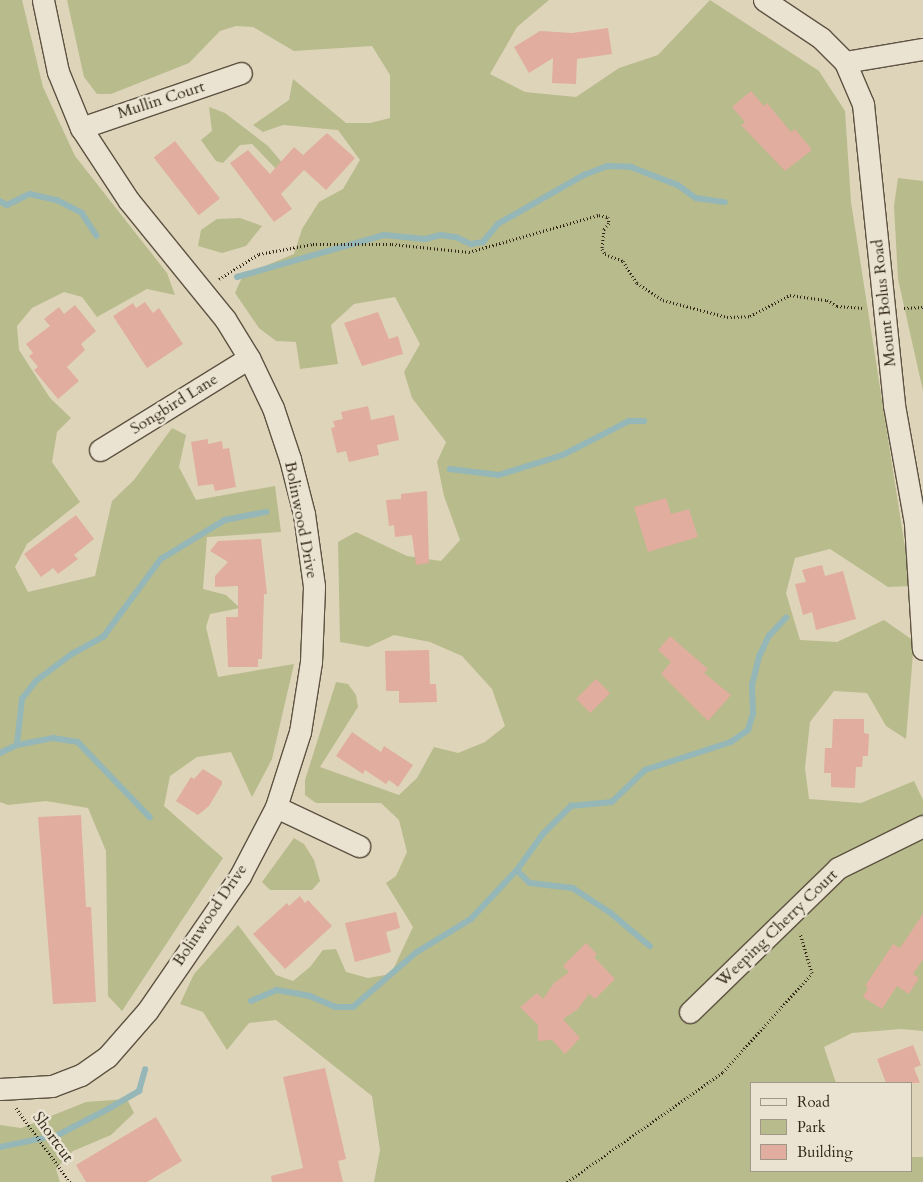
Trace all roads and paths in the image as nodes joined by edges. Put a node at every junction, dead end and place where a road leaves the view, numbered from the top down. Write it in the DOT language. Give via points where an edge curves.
graph roads {
  1 [pos="43,0"];
  2 [pos="764,0"];
  3 [pos="923,48"];
  4 [pos="845,62"];
  5 [pos="241,73"];
  6 [pos="81,128"];
  7 [pos="219,279"];
  8 [pos="923,307"];
  9 [pos="884,310"];
  10 [pos="249,358"];
  11 [pos="100,450"];
  12 [pos="922,612"];
  13 [pos="923,649"];
  14 [pos="276,807"];
  15 [pos="923,826"];
  16 [pos="359,846"];
  17 [pos="793,911"];
  18 [pos="690,1012"];
  19 [pos="0,1089"];
  20 [pos="16,1108"];
  21 [pos="70,1182"];
  22 [pos="567,1182"];
  1 -- 6 [label="street, Bolinwood Drive" via="58,72"];
  2 -- 4 [label="street, Mount Bolus Road" via="821,38"];
  3 -- 4 [label="street"];
  4 -- 9 [label="street, Mount Bolus Road" via="863,104"];
  5 -- 6 [label="street, Mullin Court"];
  6 -- 10 [label="street, Bolinwood Drive" via="124,194 201,288"];
  7 -- 9 [label="path" via="259,254 313,244 392,244 469,252 599,215 608,217 609,223 604,229 602,249 605,254 623,261 637,283 652,295 695,311 726,317 750,316 790,295 827,300 836,306"];
  8 -- 9 [label="path"];
  9 -- 12 [label="street, Mount Bolus Road" via="894,405 915,523"];
  10 -- 11 [label="street, Songbird Lane"];
  10 -- 14 [label="street, Bolinwood Drive" via="273,408 290,459 304,514 314,586 311,662 300,732"];
  12 -- 13 [label="street, Mount Bolus Road"];
  14 -- 16 [label="street"];
  14 -- 19 [label="street, Bolinwood Drive" via="240,876 128,1035 81,1075 52,1086"];
  15 -- 17 [label="street, Weeping Cherry Court" via="838,868"];
  17 -- 18 [label="street, Weeping Cherry Court"];
  17 -- 22 [label="path" via="812,973 723,1072"];
  20 -- 21 [label="path, Shortcut"];
}
